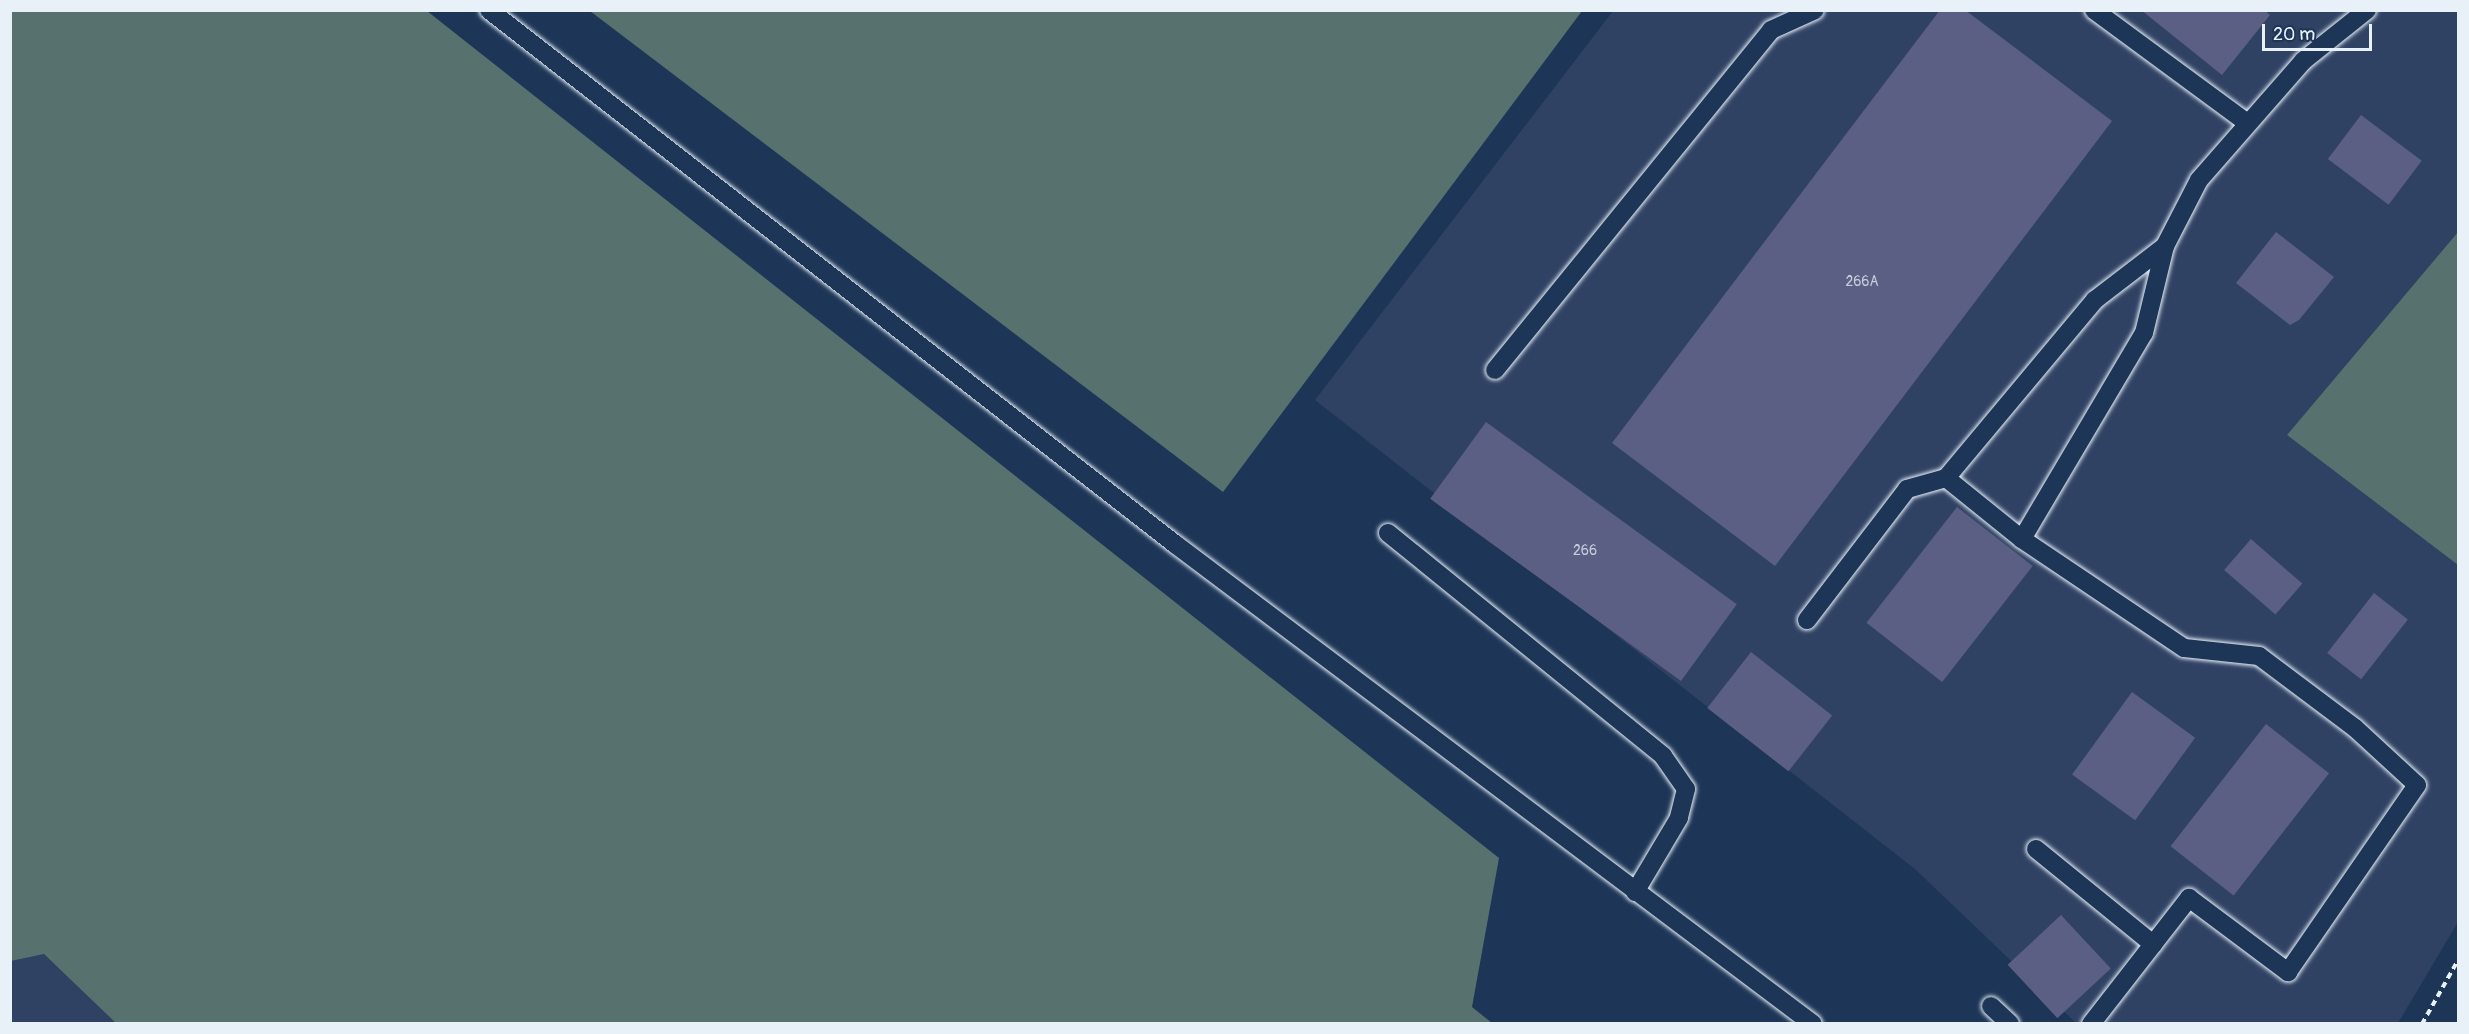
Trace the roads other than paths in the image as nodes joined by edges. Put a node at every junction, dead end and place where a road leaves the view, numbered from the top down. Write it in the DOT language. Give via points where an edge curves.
graph roads {
  1 [pos="489,10"];
  2 [pos="1815,10"];
  3 [pos="2094,10"];
  4 [pos="2367,10"];
  5 [pos="2247,123"];
  6 [pos="2165,246"];
  7 [pos="1495,370"];
  8 [pos="1947,478"];
  9 [pos="1388,533"];
  10 [pos="2022,539"];
  11 [pos="1807,620"];
  12 [pos="2036,849"];
  13 [pos="1635,892"];
  14 [pos="2153,944"];
  15 [pos="1991,1006"];
  16 [pos="1813,1023"];
  17 [pos="2010,1023"];
  18 [pos="2091,1023"];
  1 -- 13 [label="lane" via="1175,544"];
  2 -- 7 [label="lane" via="1771,30"];
  3 -- 5 [label="lane"];
  4 -- 5 [label="lane" via="2303,61"];
  5 -- 6 [label="lane" via="2199,180"];
  6 -- 8 [label="lane" via="2095,300"];
  6 -- 10 [label="lane" via="2144,333"];
  8 -- 10 [label="lane"];
  8 -- 11 [label="lane" via="1906,489"];
  9 -- 13 [label="lane" via="1663,756 1686,789 1679,818"];
  10 -- 14 [label="lane" via="2184,648 2259,656 2355,728 2417,785 2288,972 2189,898"];
  12 -- 14 [label="lane"];
  13 -- 16 [label="lane"];
  14 -- 18 [label="lane"];
  15 -- 17 [label="lane"];
}
